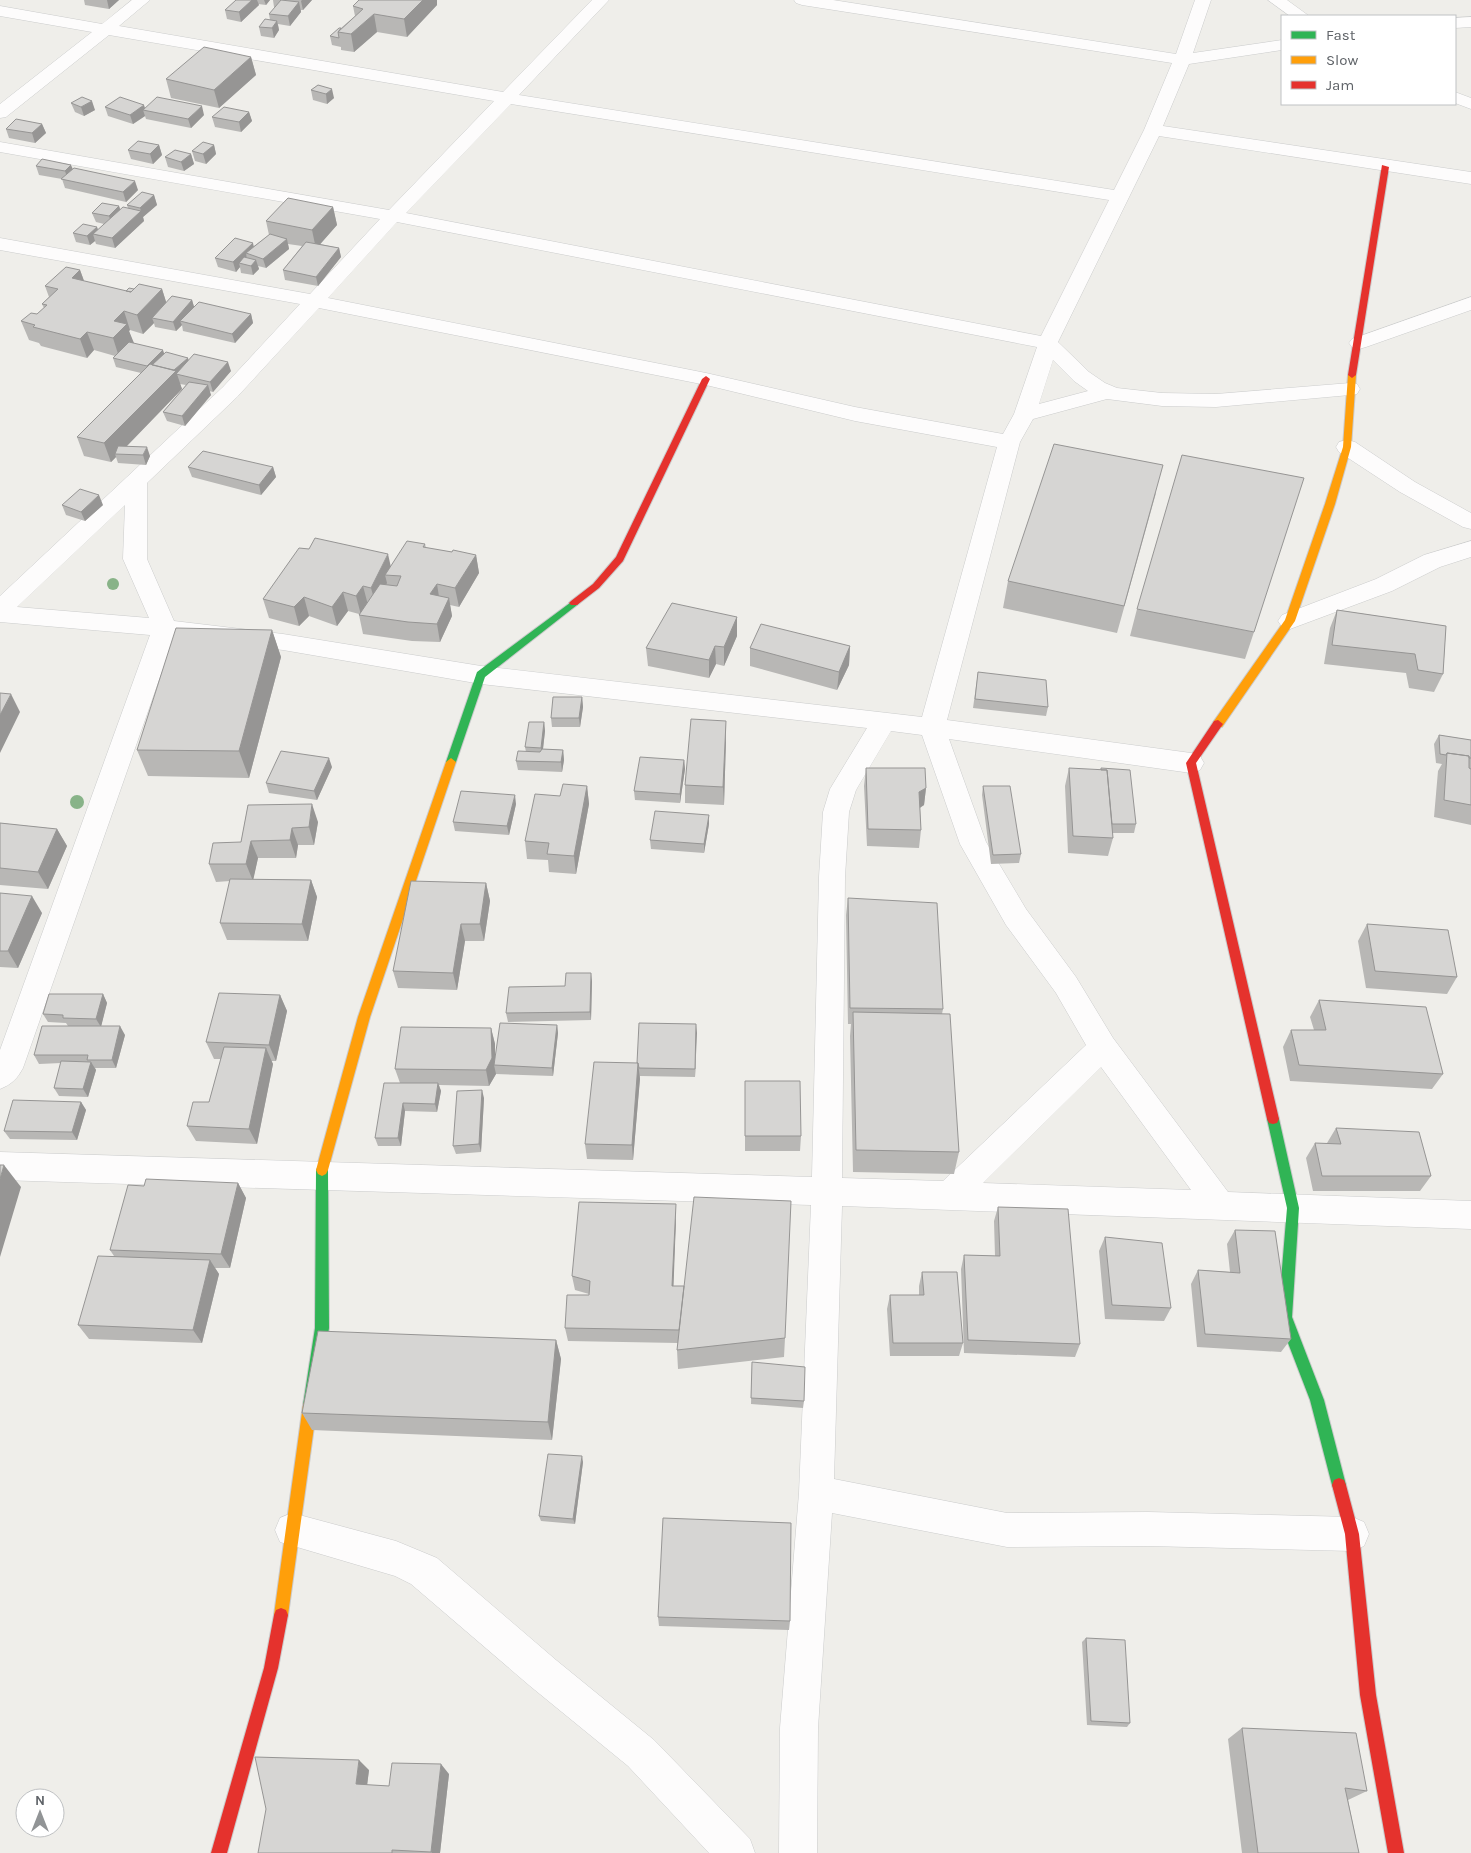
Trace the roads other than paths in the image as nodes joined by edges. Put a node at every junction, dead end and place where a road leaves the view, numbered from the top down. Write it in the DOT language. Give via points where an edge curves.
graph roads {
  1 [pos="142,0"];
  2 [pos="601,0"];
  3 [pos="802,0"];
  4 [pos="1276,0"];
  5 [pos="1199,2"];
  6 [pos="843,3"];
  7 [pos="0,11"];
  8 [pos="1299,15"];
  9 [pos="1471,22"];
  10 [pos="1456,23"];
  11 [pos="107,28"];
  12 [pos="1281,45"];
  13 [pos="1182,60"];
  14 [pos="1456,97"];
  15 [pos="507,98"];
  16 [pos="1471,104"];
  17 [pos="0,113"];
  18 [pos="1153,130"];
  19 [pos="0,146"];
  20 [pos="1386,167"];
  21 [pos="1471,178"];
  22 [pos="1119,196"];
  23 [pos="392,216"];
  24 [pos="0,244"];
  25 [pos="314,301"];
  26 [pos="1471,303"];
  27 [pos="1048,343"];
  28 [pos="1359,343"];
  29 [pos="706,378"];
  30 [pos="1350,389"];
  31 [pos="1107,392"];
  32 [pos="1025,414"];
  33 [pos="1009,442"];
  34 [pos="1347,447"];
  35 [pos="136,481"];
  36 [pos="1471,522"];
  37 [pos="1471,549"];
  38 [pos="0,610"];
  39 [pos="0,614"];
  40 [pos="1290,621"];
  41 [pos="164,628"];
  42 [pos="481,675"];
  43 [pos="884,721"];
  44 [pos="932,728"];
  45 [pos="1191,763"];
  46 [pos="1103,1047"];
  47 [pos="0,1076"];
  48 [pos="0,1166"];
  49 [pos="321,1174"];
  50 [pos="827,1191"];
  51 [pos="950,1195"];
  52 [pos="1220,1204"];
  53 [pos="1293,1208"];
  54 [pos="1471,1215"];
  55 [pos="816,1493"];
  56 [pos="292,1530"];
  57 [pos="1352,1534"];
  58 [pos="219,1853"];
  59 [pos="736,1853"];
  60 [pos="798,1853"];
  61 [pos="1396,1853"];
  1 -- 11 [label="street"];
  2 -- 15 [label="street"];
  3 -- 6 [label="street"];
  4 -- 8 [label="street"];
  5 -- 13 [label="street"];
  6 -- 13 [label="street"];
  7 -- 11 [label="street"];
  9 -- 10 [label="street"];
  11 -- 15 [label="street"];
  11 -- 17 [label="street"];
  12 -- 13 [label="street"];
  13 -- 18 [label="street"];
  14 -- 16 [label="street"];
  15 -- 22 [label="street"];
  15 -- 23 [label="street"];
  18 -- 20 [label="street"];
  18 -- 22 [label="street"];
  19 -- 23 [label="street"];
  20 -- 21 [label="street"];
  20 -- 28 [label="street"];
  22 -- 27 [label="street"];
  23 -- 25 [label="street"];
  23 -- 27 [label="street"];
  24 -- 25 [label="street"];
  25 -- 29 [label="street"];
  25 -- 35 [label="street" via="230,392"];
  26 -- 28 [label="street"];
  27 -- 31 [label="street" via="1081,376"];
  27 -- 32 [label="street"];
  28 -- 30 [label="street"];
  29 -- 33 [label="street" via="855,414"];
  29 -- 42 [label="street" via="620,560 596,586"];
  30 -- 31 [label="street" via="1214,400 1158,400"];
  30 -- 34 [label="street"];
  31 -- 32 [label="street"];
  32 -- 33 [label="street"];
  33 -- 44 [label="street"];
  34 -- 36 [label="street" via="1390,478"];
  34 -- 40 [label="street"];
  35 -- 38 [label="street"];
  35 -- 41 [label="street" via="136,560"];
  37 -- 40 [label="street" via="1432,561 1384,586"];
  39 -- 41 [label="street"];
  40 -- 45 [label="street"];
  41 -- 42 [label="street" via="283,642"];
  41 -- 47 [label="street" via="8,1068"];
  42 -- 43 [label="street"];
  42 -- 49 [label="street" via="364,1018"];
  43 -- 44 [label="street"];
  43 -- 50 [label="street" via="843,789 836,812"];
  44 -- 45 [label="street"];
  44 -- 46 [label="street" via="973,844 1016,917 1066,985"];
  45 -- 53 [label="street"];
  46 -- 51 [label="street"];
  46 -- 52 [label="street"];
  48 -- 49 [label="street"];
  49 -- 50 [label="street"];
  49 -- 56 [label="street" via="322,1328"];
  50 -- 51 [label="street"];
  50 -- 55 [label="street"];
  51 -- 52 [label="street"];
  52 -- 53 [label="street"];
  53 -- 54 [label="street"];
  53 -- 57 [label="street" via="1285,1317 1317,1400"];
  55 -- 57 [label="street" via="1006,1530 1148,1529"];
  55 -- 60 [label="street" via="799,1728"];
  56 -- 58 [label="street" via="271,1668"];
  56 -- 59 [label="street" via="396,1559 424,1571 641,1753"];
  57 -- 61 [label="street" via="1368,1695"];
}
